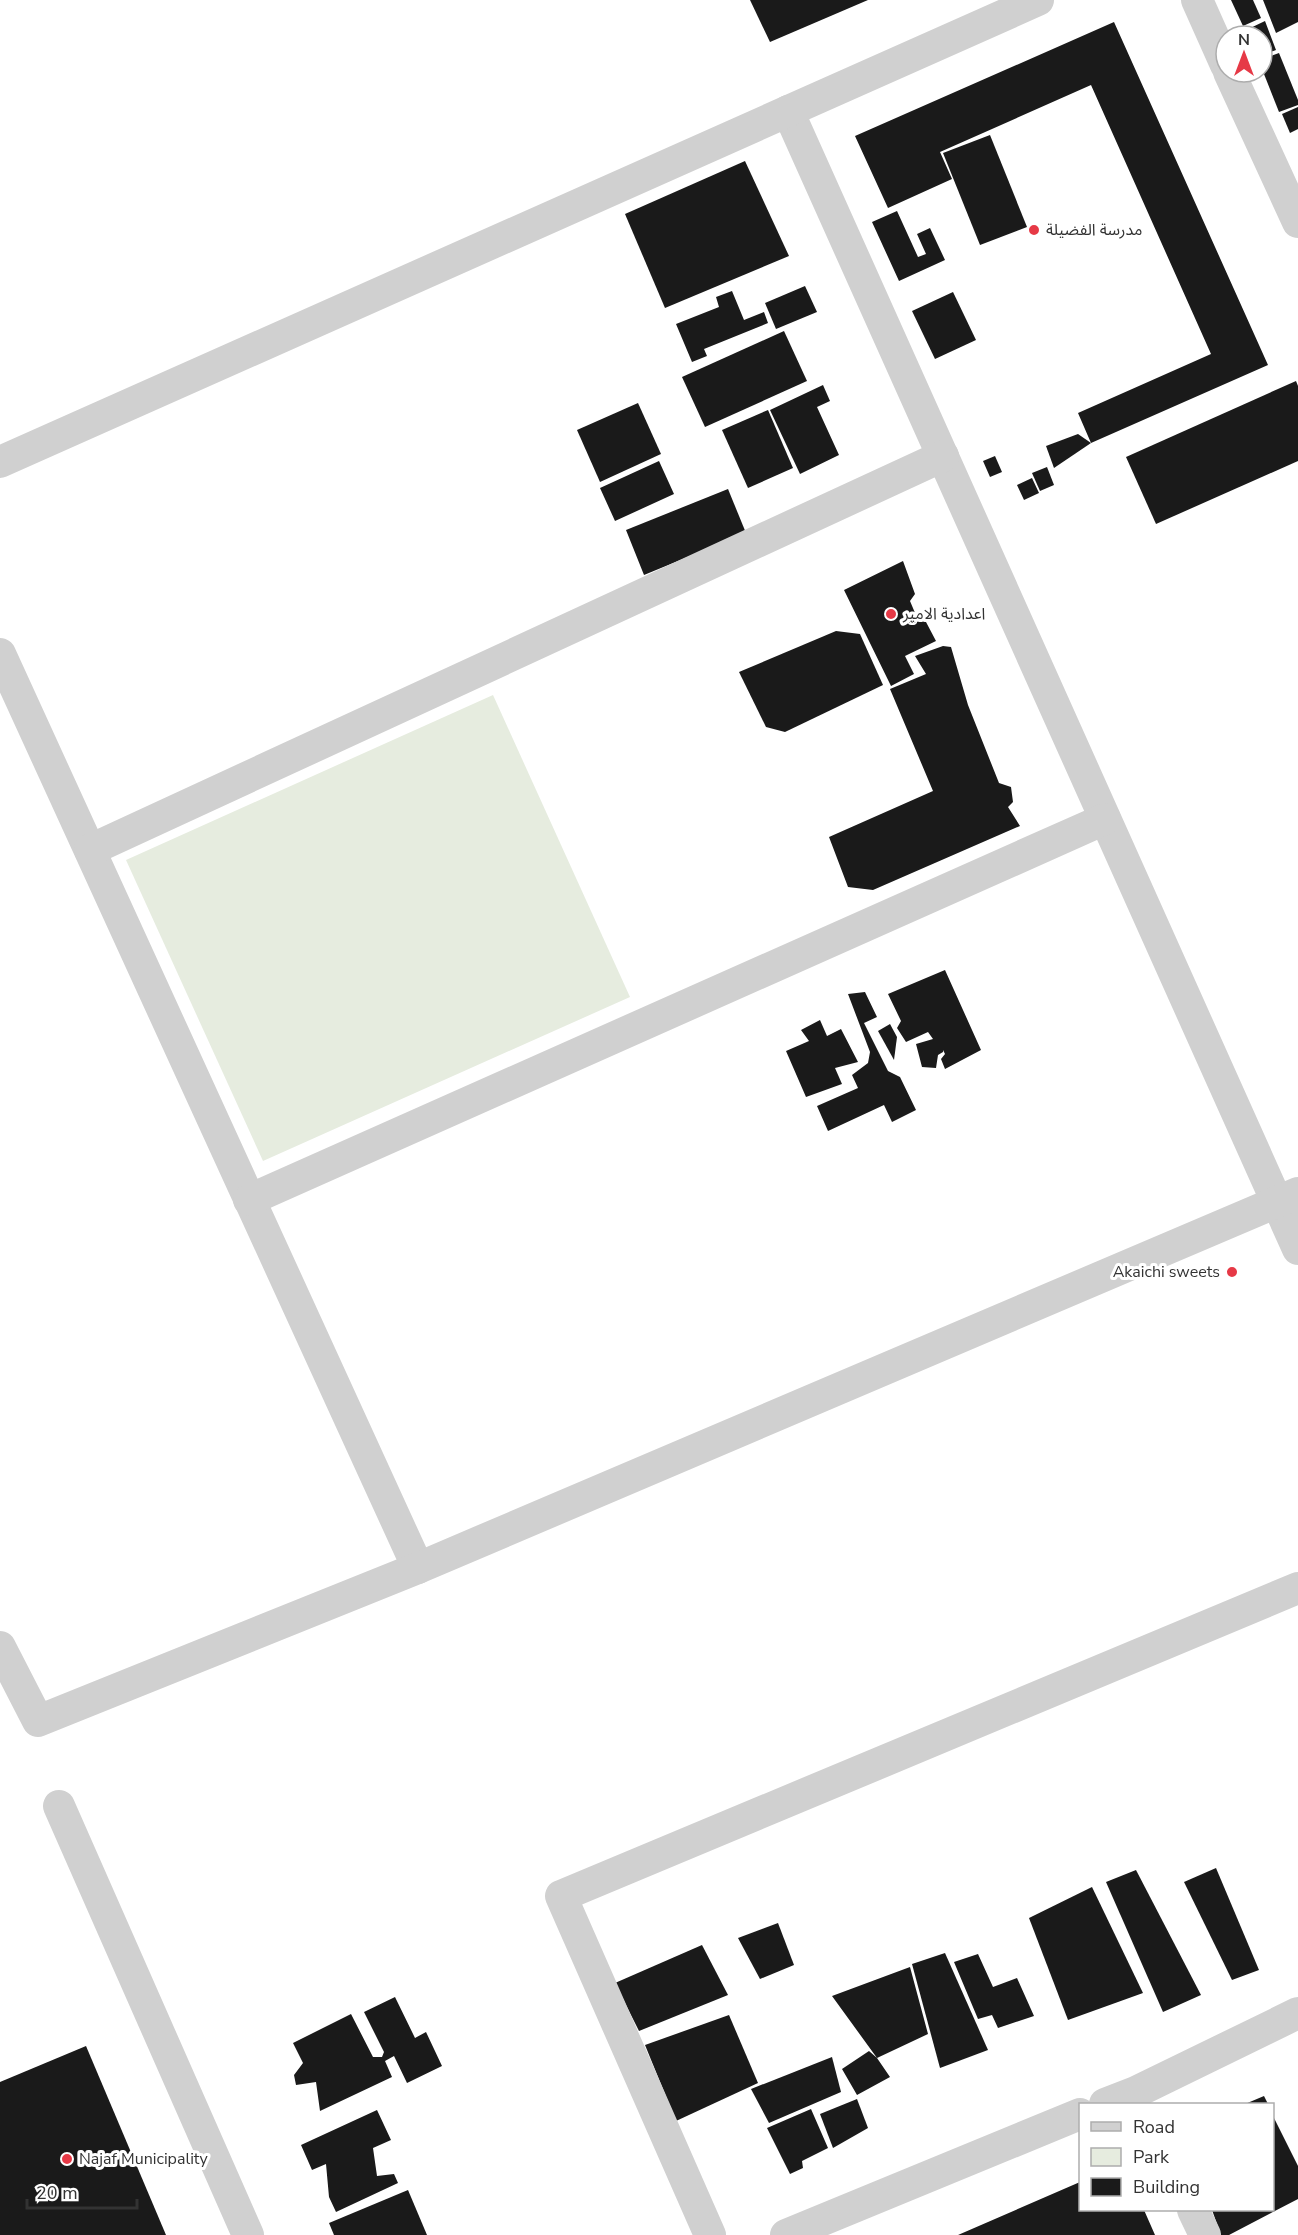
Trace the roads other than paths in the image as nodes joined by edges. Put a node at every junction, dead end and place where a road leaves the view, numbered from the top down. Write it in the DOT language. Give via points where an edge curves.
graph roads {
  1 [pos="1038,0"];
  2 [pos="1197,0"];
  3 [pos="1214,38"];
  4 [pos="1235,84"];
  5 [pos="788,111"];
  6 [pos="1298,222"];
  7 [pos="943,456"];
  8 [pos="0,462"];
  9 [pos="0,654"];
  10 [pos="1105,819"];
  11 [pos="90,850"];
  12 [pos="1287,1198"];
  13 [pos="249,1200"];
  14 [pos="1298,1250"];
  15 [pos="418,1568"];
  16 [pos="1298,1588"];
  17 [pos="0,1647"];
  18 [pos="59,1806"];
  19 [pos="1298,2013"];
  20 [pos="1139,2098"];
  21 [pos="1111,2103"];
  22 [pos="1079,2115"];
  23 [pos="1193,2211"];
  24 [pos="248,2235"];
  25 [pos="710,2235"];
  26 [pos="786,2235"];
  27 [pos="1205,2235"];
  1 -- 5 [label="street"];
  2 -- 3 [label="street"];
  4 -- 6 [label="street"];
  5 -- 7 [label="street"];
  5 -- 8 [label="street"];
  7 -- 10 [label="street"];
  7 -- 11 [label="street"];
  9 -- 11 [label="street"];
  10 -- 12 [label="street"];
  10 -- 13 [label="street"];
  11 -- 13 [label="street"];
  12 -- 14 [label="street"];
  12 -- 15 [label="street"];
  13 -- 15 [label="street"];
  15 -- 17 [label="street" via="38,1721"];
  16 -- 25 [label="street" via="561,1896"];
  18 -- 24 [label="street"];
  19 -- 20 [label="street"];
  20 -- 21 [label="street"];
  22 -- 26 [label="street"];
  23 -- 27 [label="street"];
}
